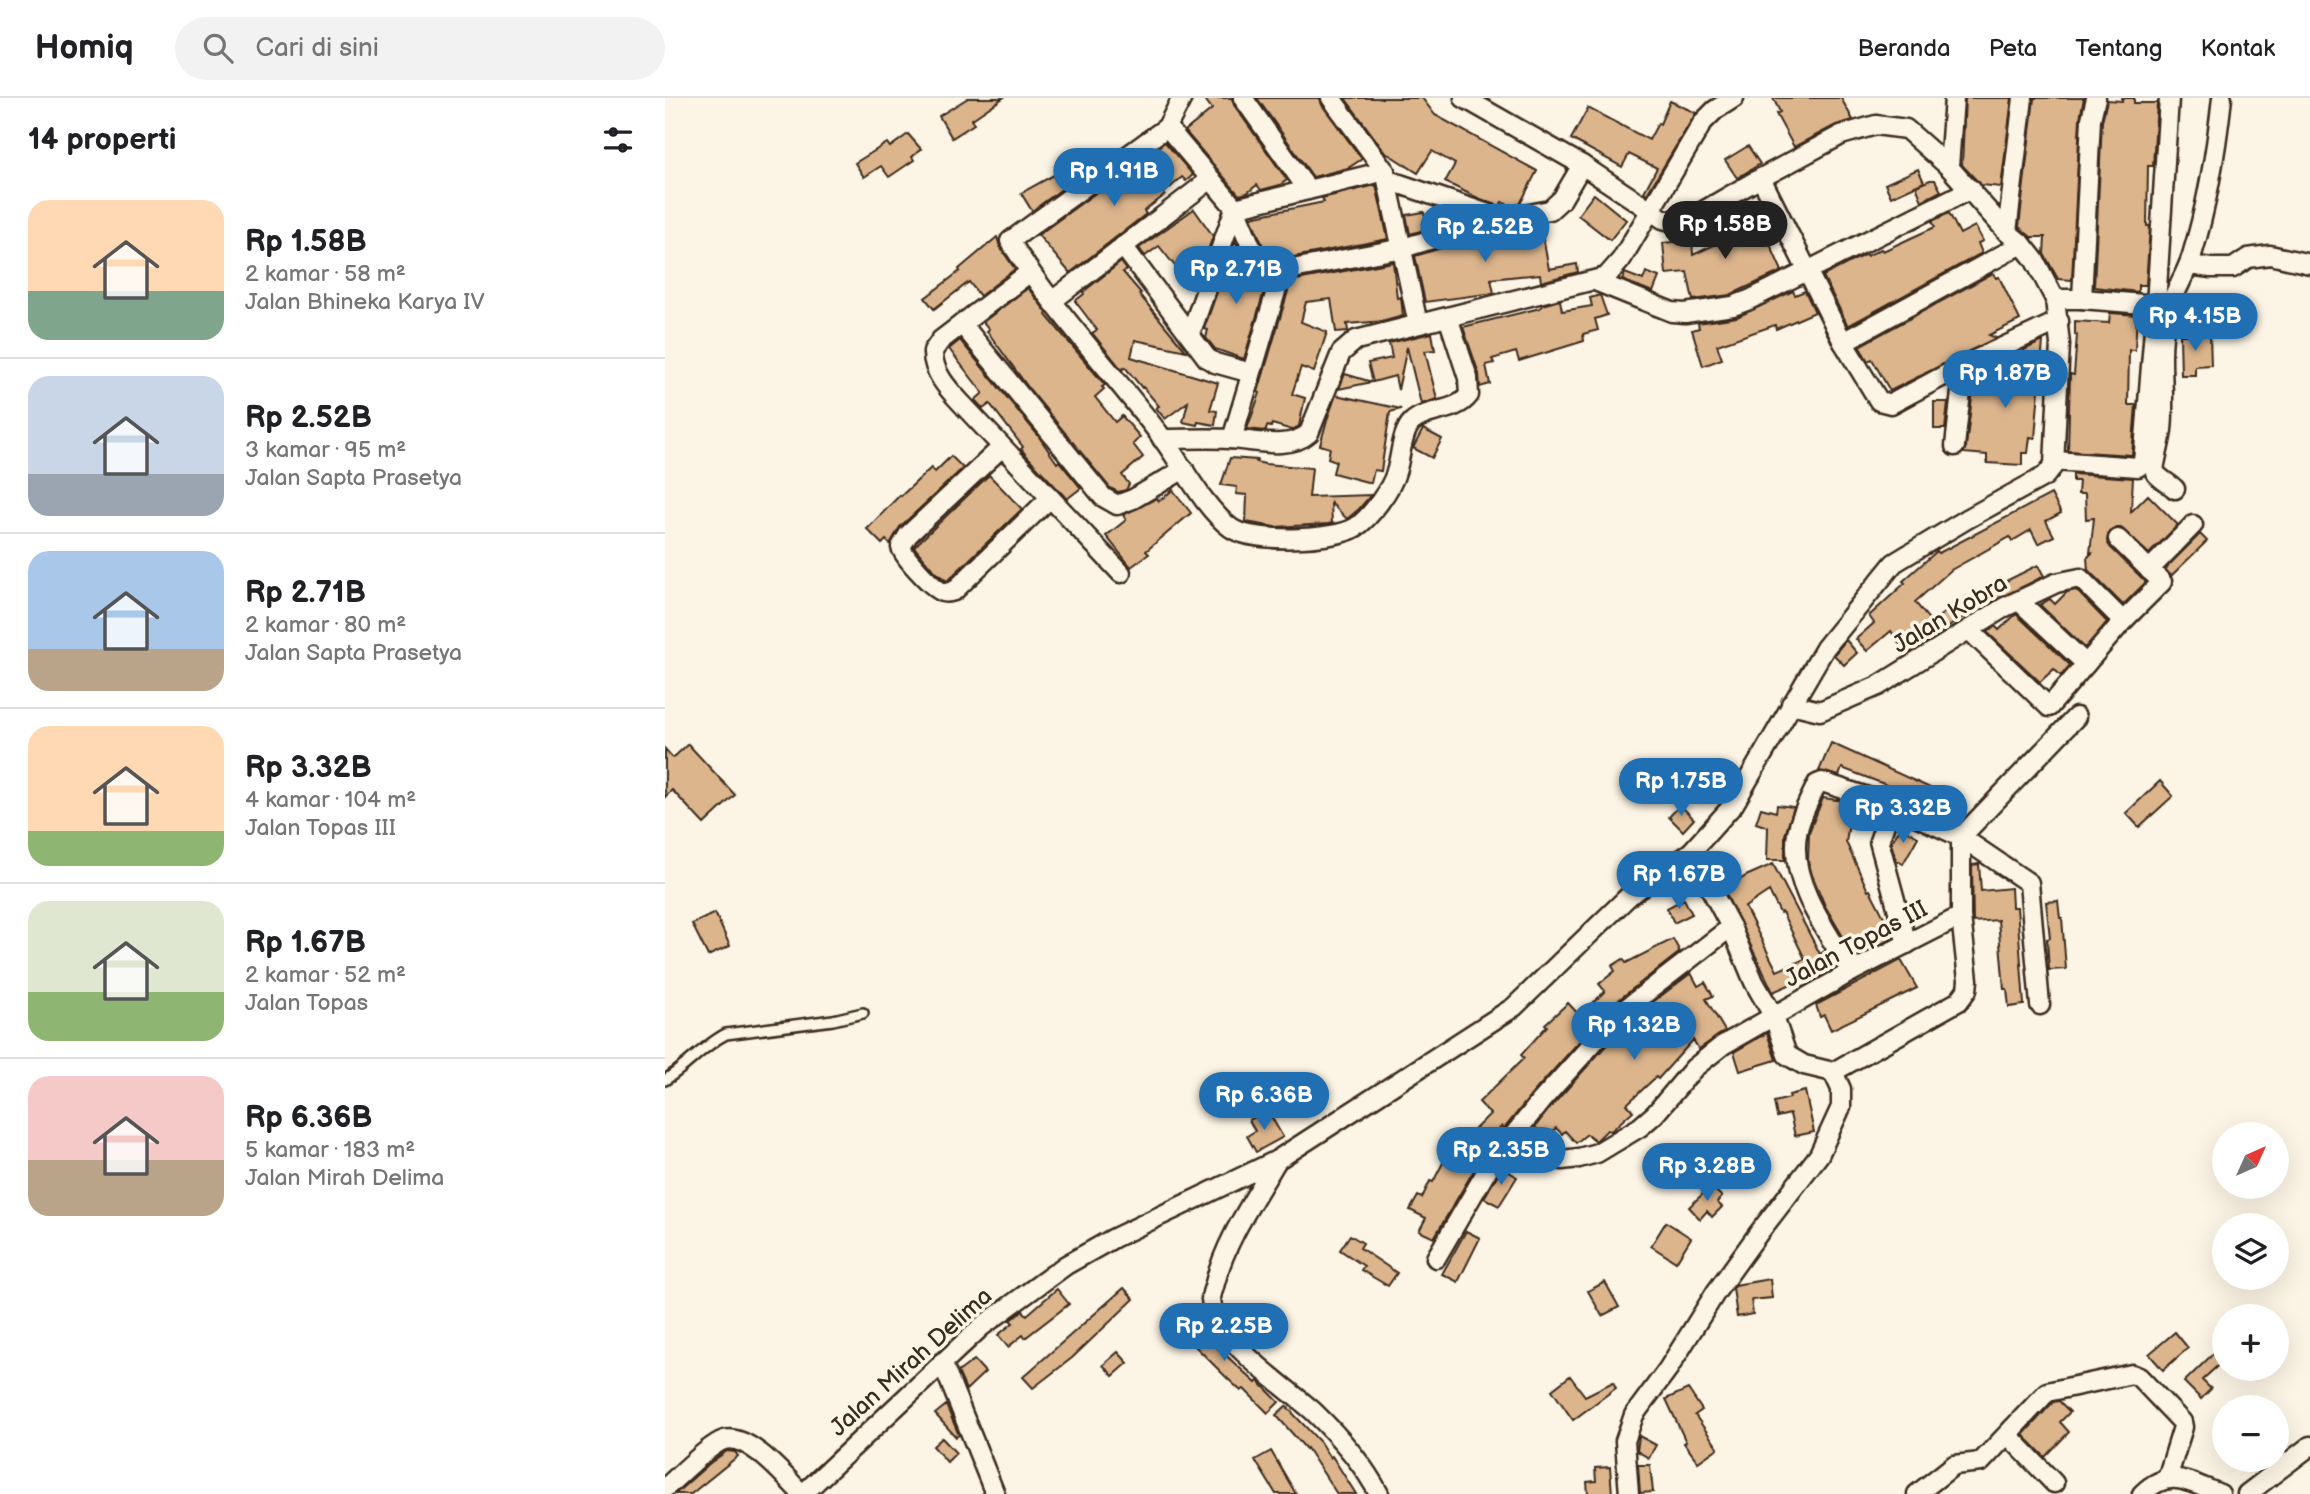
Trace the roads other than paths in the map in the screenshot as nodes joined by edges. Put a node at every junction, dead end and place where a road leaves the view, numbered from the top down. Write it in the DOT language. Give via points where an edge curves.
graph roads {
  1 [pos="1182,98"];
  2 [pos="1243,98"];
  3 [pos="1331,98"];
  4 [pos="1464,98"];
  5 [pos="1734,98"];
  6 [pos="1954,98"];
  7 [pos="2023,98"];
  8 [pos="2096,98"];
  9 [pos="2169,98"];
  10 [pos="2221,98"];
  11 [pos="1491,105"];
  12 [pos="1167,127"];
  13 [pos="1583,165"];
  14 [pos="1949,167"];
  15 [pos="1386,175"];
  16 [pos="1761,178"];
  17 [pos="1211,179"];
  18 [pos="1971,189"];
  19 [pos="1308,190"];
  20 [pos="1235,208"];
  21 [pos="1649,211"];
  22 [pos="1501,218"];
  23 [pos="2007,232"];
  24 [pos="2022,244"];
  25 [pos="1123,246"];
  26 [pos="1403,248"];
  27 [pos="2310,264"];
  28 [pos="2189,265"];
  29 [pos="1282,271"];
  30 [pos="1809,271"];
  31 [pos="1030,272"];
  32 [pos="1595,281"];
  33 [pos="2055,299"];
  34 [pos="2082,299"];
  35 [pos="1052,301"];
  36 [pos="2156,305"];
  37 [pos="1448,317"];
  38 [pos="2059,321"];
  39 [pos="962,324"];
  40 [pos="1418,324"];
  41 [pos="1190,335"];
  42 [pos="1843,342"];
  43 [pos="1964,365"];
  44 [pos="1251,373"];
  45 [pos="1163,439"];
  46 [pos="1231,439"];
  47 [pos="1955,446"];
  48 [pos="1002,447"];
  49 [pos="2053,466"];
  50 [pos="1184,469"];
  51 [pos="2175,489"];
  52 [pos="1050,498"];
  53 [pos="2193,525"];
  54 [pos="2118,539"];
  55 [pos="2149,569"];
  56 [pos="1121,573"];
  57 [pos="2019,601"];
  58 [pos="2123,621"];
  59 [pos="1969,630"];
  60 [pos="2086,664"];
  61 [pos="1791,704"];
  62 [pos="2076,717"];
  63 [pos="1892,805"];
  64 [pos="1961,837"];
  65 [pos="1691,852"];
  66 [pos="1961,916"];
  67 [pos="1731,927"];
  68 [pos="1906,944"];
  69 [pos="1851,972"];
  70 [pos="2040,1005"];
  71 [pos="863,1013"];
  72 [pos="1774,1017"];
  73 [pos="1839,1069"];
  74 [pos="665,1080"];
  75 [pos="1505,1145"];
  76 [pos="1277,1160"];
  77 [pos="1436,1258"];
  78 [pos="942,1362"];
  79 [pos="2008,1435"];
  80 [pos="2310,1446"];
  81 [pos="2167,1479"];
  82 [pos="2054,1483"];
  83 [pos="665,1488"];
  84 [pos="803,1494"];
  85 [pos="995,1494"];
  86 [pos="1379,1494"];
  87 [pos="1629,1494"];
  88 [pos="1917,1494"];
  89 [pos="2142,1494"];
  90 [pos="2220,1494"];
  91 [pos="2247,1494"];
  1 -- 12 [label="street"];
  2 -- 19 [label="street"];
  3 -- 15 [label="street"];
  4 -- 11 [label="street"];
  5 -- 21 [label="street" via="1703,122"];
  6 -- 14 [label="street"];
  7 -- 23 [label="street"];
  8 -- 34 [label="street" via="2091,119"];
  9 -- 36 [label="street"];
  10 -- 28 [label="street" via="2215,160"];
  11 -- 13 [label="street"];
  12 -- 17 [label="street"];
  12 -- 31 [label="street" via="1010,241"];
  13 -- 21 [label="street"];
  13 -- 22 [label="street" via="1551,210"];
  14 -- 16 [label="street" via="1906,129 1876,125 1841,135"];
  14 -- 18 [label="street"];
  15 -- 19 [label="street"];
  15 -- 22 [label="street"];
  15 -- 26 [label="street"];
  16 -- 21 [label="street" via="1686,221 1670,222"];
  16 -- 30 [label="street"];
  17 -- 20 [label="street"];
  17 -- 25 [label="street"];
  18 -- 23 [label="street"];
  18 -- 30 [label="street"];
  19 -- 20 [label="street"];
  20 -- 29 [label="street" via="1255,256"];
  20 -- 41 [label="street"];
  21 -- 32 [label="street" via="1617,267"];
  22 -- 26 [label="street"];
  23 -- 24 [label="street"];
  24 -- 33 [label="street"];
  24 -- 42 [label="street"];
  25 -- 35 [label="street"];
  25 -- 41 [label="street"];
  26 -- 29 [label="street"];
  26 -- 40 [label="street"];
  27 -- 28 [label="street" via="2270,255 2248,258 2233,268"];
  28 -- 51 [label="street" via="2163,338 2164,409 2155,468"];
  29 -- 44 [label="street"];
  30 -- 32 [label="street" via="1733,306 1685,313"];
  30 -- 42 [label="street"];
  31 -- 35 [label="street"];
  31 -- 39 [label="street"];
  32 -- 37 [label="street"];
  33 -- 34 [label="street"];
  33 -- 38 [label="street"];
  34 -- 36 [label="street"];
  35 -- 45 [label="street"];
  36 -- 49 [label="street" via="2143,463 2138,467"];
  37 -- 40 [label="street"];
  37 -- 50 [label="street" via="1469,395 1459,404 1412,422 1392,484 1359,526 1307,538 1237,531"];
  38 -- 43 [label="street"];
  38 -- 49 [label="street"];
  39 -- 48 [label="street" via="936,346 935,368"];
  39 -- 50 [label="street" via="1110,502 1117,505 1133,499"];
  40 -- 46 [label="street" via="1363,337 1347,346 1302,439 1276,443"];
  41 -- 44 [label="street" via="1215,363"];
  42 -- 43 [label="street" via="1885,404"];
  43 -- 47 [label="street"];
  44 -- 46 [label="street"];
  45 -- 46 [label="street"];
  45 -- 50 [label="street"];
  48 -- 52 [label="street"];
  48 -- 52 [label="street" via="908,535 901,547 905,556 937,588 954,591"];
  49 -- 61 [label="street, Jalan Mirah Delima" via="2045,476 1895,563 1844,622"];
  52 -- 56 [label="street"];
  53 -- 55 [label="street"];
  54 -- 55 [label="street"];
  55 -- 58 [label="street" via="2162,582"];
  57 -- 58 [label="street, Jalan Kobra" via="2056,583 2080,578"];
  57 -- 59 [label="street, Jalan Kobra"];
  57 -- 60 [label="street"];
  58 -- 60 [label="street"];
  59 -- 60 [label="street" via="2049,707"];
  59 -- 61 [label="street, Jalan Kobra" via="1878,685 1820,711"];
  61 -- 65 [label="street, Jalan Mirah Delima" via="1734,804"];
  62 -- 64 [label="street"];
  63 -- 64 [label="street"];
  63 -- 68 [label="street" via="1879,841"];
  63 -- 69 [label="street" via="1822,782 1802,817 1796,845 1805,889"];
  64 -- 66 [label="street"];
  64 -- 70 [label="street" via="2029,883"];
  65 -- 67 [label="street"];
  65 -- 76 [label="street, Jalan Mirah Delima" via="1629,896 1514,1007"];
  66 -- 68 [label="street, Jalan Topas III"];
  66 -- 73 [label="street" via="1968,980 1963,996"];
  67 -- 72 [label="street"];
  67 -- 75 [label="street" via="1620,1013"];
  68 -- 69 [label="street, Jalan Topas III"];
  69 -- 72 [label="street, Jalan Topas III"];
  71 -- 74 [label="lane" via="726,1034"];
  72 -- 73 [label="street" via="1787,1055 1804,1065"];
  72 -- 75 [label="street, Jalan Topas III" via="1708,1055 1647,1120 1597,1153 1562,1160"];
  73 -- 87 [label="street" via="1842,1107 1819,1155 1716,1292 1634,1415 1625,1441"];
  75 -- 77 [label="street"];
  76 -- 78 [label="street, Jalan Mirah Delima" via="1066,1265 981,1327"];
  76 -- 86 [label="street" via="1221,1258 1211,1298 1230,1339 1338,1436"];
  78 -- 84 [label="street, Jalan Mirah Delima"];
  78 -- 85 [label="street"];
  79 -- 81 [label="street" via="2047,1392 2132,1374 2182,1422"];
  79 -- 82 [label="street"];
  79 -- 88 [label="street" via="1981,1462 1954,1465"];
  80 -- 91 [label="street"];
  81 -- 89 [label="street"];
  81 -- 90 [label="street" via="2178,1477"];
  83 -- 84 [label="street" via="711,1448 725,1440 737,1440 759,1453"];
}
